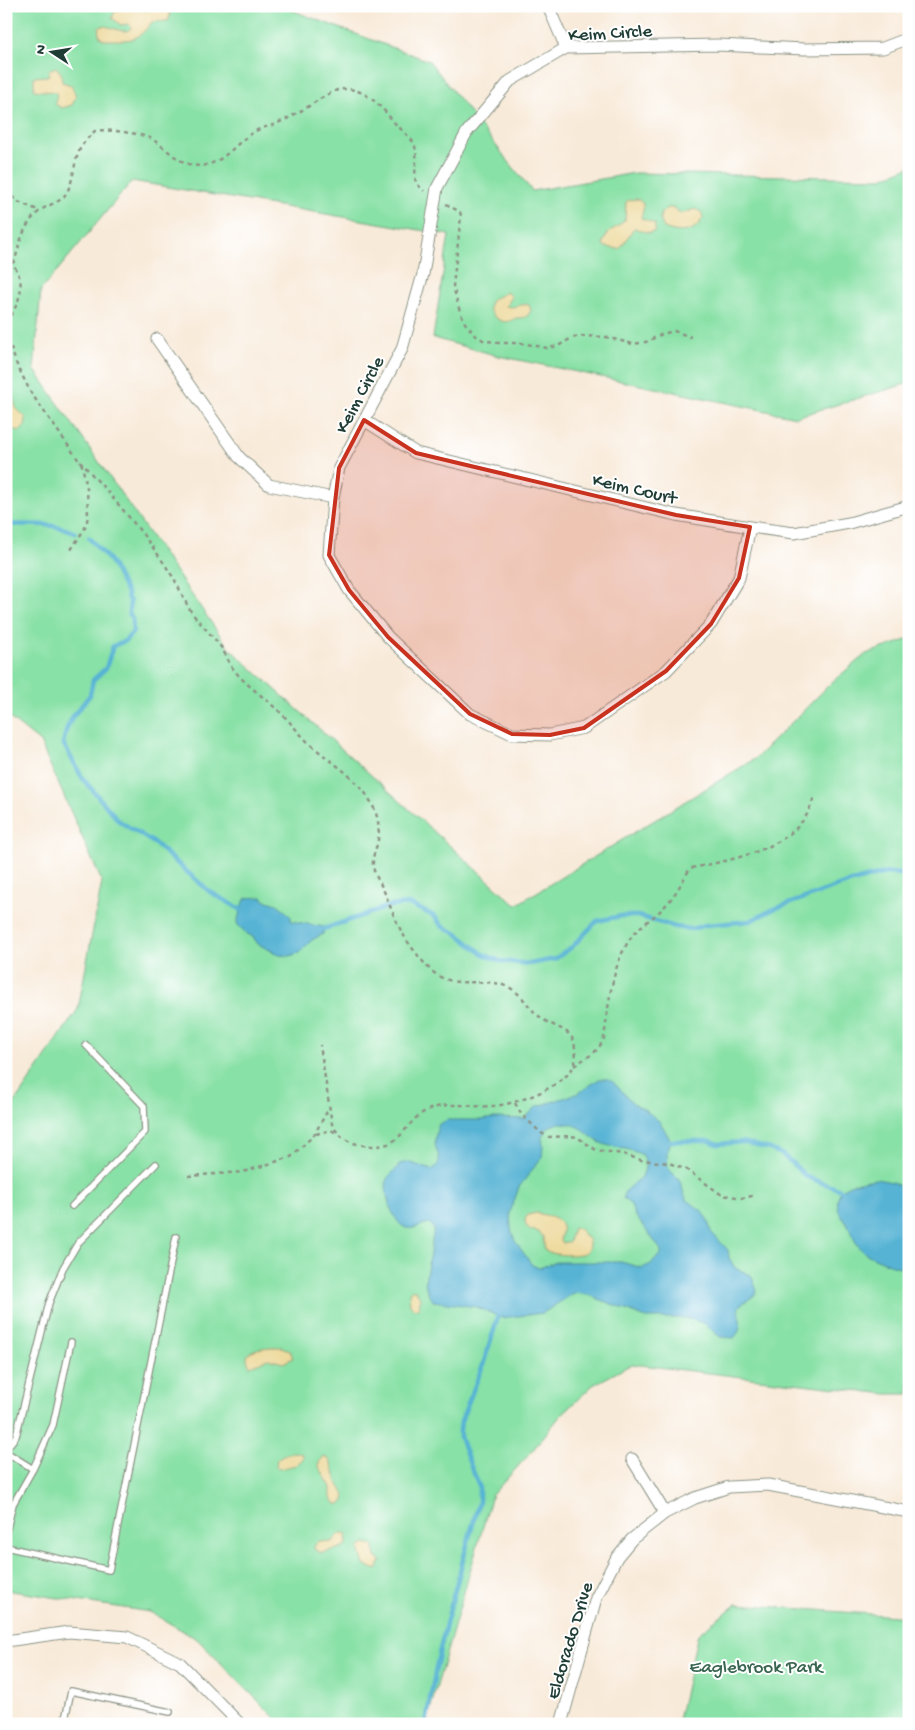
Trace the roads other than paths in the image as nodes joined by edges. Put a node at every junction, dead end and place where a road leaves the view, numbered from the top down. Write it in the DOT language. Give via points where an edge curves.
graph roads {
  1 [pos="548,6"];
  2 [pos="909,38"];
  3 [pos="566,48"];
  4 [pos="157,339"];
  5 [pos="364,420"];
  6 [pos="333,498"];
  7 [pos="909,506"];
  8 [pos="750,527"];
  9 [pos="86,1045"];
  10 [pos="156,1164"];
  11 [pos="72,1206"];
  12 [pos="176,1238"];
  13 [pos="71,1342"];
  14 [pos="6,1451"];
  15 [pos="632,1459"];
  16 [pos="33,1469"];
  17 [pos="909,1512"];
  18 [pos="665,1513"];
  19 [pos="6,1532"];
  20 [pos="6,1547"];
  21 [pos="6,1641"];
  22 [pos="170,1712"];
  23 [pos="64,1724"];
  24 [pos="240,1724"];
  25 [pos="561,1724"];
  1 -- 3 [label="street"];
  2 -- 3 [label="street, Keim Circle" via="883,48 718,45"];
  3 -- 5 [label="street, Keim Circle" via="510,81 467,132 437,188 423,274 402,350"];
  4 -- 6 [label="street" via="240,457 269,485"];
  5 -- 6 [label="street, Keim Circle" via="339,468"];
  5 -- 8 [label="street, Keim Court" via="416,453 676,515"];
  6 -- 8 [label="street, Keim Circle" via="329,555 349,590 388,637 470,714 512,734 550,735 584,728 666,671 711,624 739,578"];
  7 -- 8 [label="street, Keim Court" via="849,523 794,533"];
  9 -- 11 [label="lane" via="144,1106 145,1132"];
  10 -- 14 [label="lane" via="78,1243 63,1268 49,1303 16,1436"];
  12 -- 20 [label="lane" via="109,1570"];
  13 -- 16 [label="lane" via="53,1425"];
  14 -- 16 [label="lane"];
  15 -- 18 [label="street"];
  16 -- 19 [label="lane" via="13,1504"];
  17 -- 18 [label="street, Eldorado Drive" via="768,1485 729,1487 695,1498"];
  18 -- 25 [label="street, Eldorado Drive" via="632,1539 617,1557 596,1598"];
  21 -- 24 [label="street" via="69,1632 127,1637 180,1663"];
  22 -- 23 [label="lane" via="71,1691"];
}
